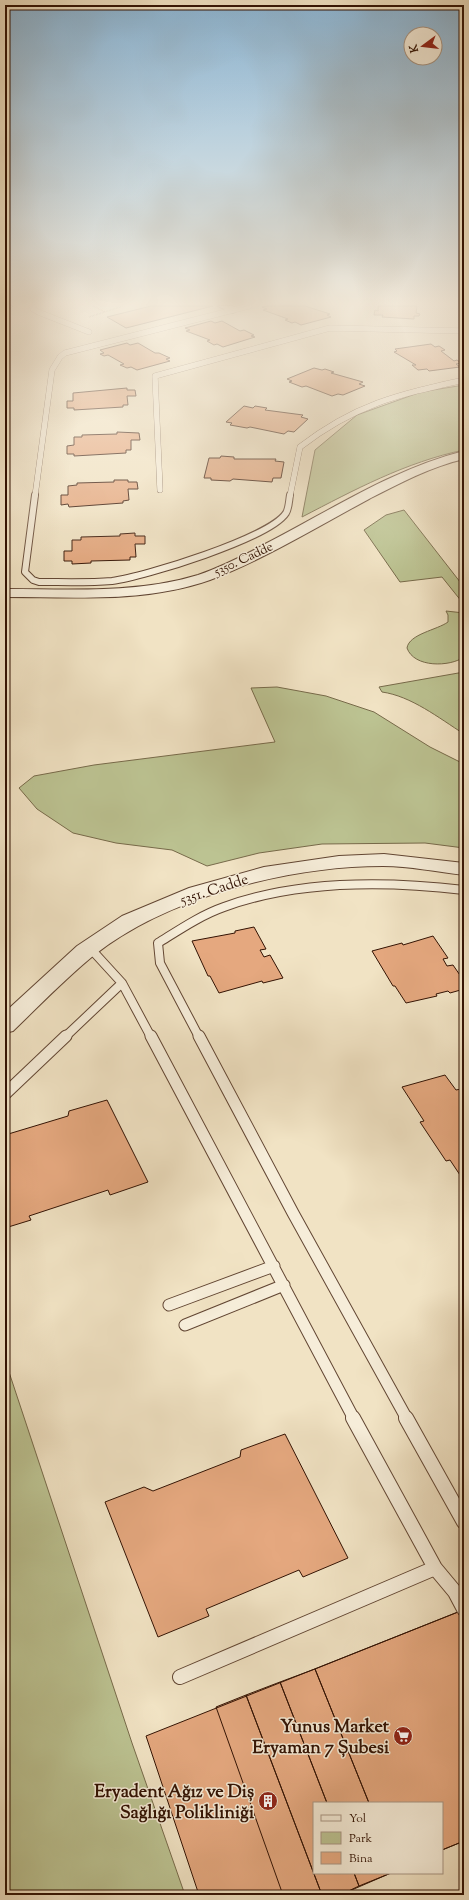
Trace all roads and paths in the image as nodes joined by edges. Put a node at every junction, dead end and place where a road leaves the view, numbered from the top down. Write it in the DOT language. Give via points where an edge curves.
graph roads {
  1 [pos="49,395"];
  2 [pos="156,395"];
  3 [pos="401,395"];
  4 [pos="464,455"];
  5 [pos="160,490"];
  6 [pos="5,593"];
  7 [pos="464,869"];
  8 [pos="464,890"];
  9 [pos="90,948"];
  10 [pos="122,983"];
  11 [pos="5,1025"];
  12 [pos="5,1094"];
  13 [pos="274,1266"];
  14 [pos="284,1285"];
  15 [pos="169,1305"];
  16 [pos="185,1325"];
  17 [pos="464,1522"];
  18 [pos="435,1568"];
  19 [pos="464,1609"];
  20 [pos="180,1677"];
  1 -- 3 [label="lane" via="25,572 33,580 54,582 131,578 198,558 275,524 287,512 300,448 341,417 372,403"];
  2 -- 5 [label="lane"];
  4 -- 6 [label="street, 5350. Cadde" via="435,463 387,484 296,533 203,577 170,585 111,592"];
  7 -- 9 [label="street, 5351. Cadde" via="384,860 339,862 264,873 196,893 130,921"];
  8 -- 17 [label="lane" via="410,884 351,884 297,890 231,904 182,927 158,944 160,963 293,1213"];
  9 -- 10 [label="lane"];
  9 -- 11 [label="street, 5351. Cadde"];
  10 -- 12 [label="lane"];
  10 -- 13 [label="lane"];
  13 -- 14 [label="lane"];
  13 -- 15 [label="lane"];
  14 -- 16 [label="lane"];
  14 -- 18 [label="lane"];
  18 -- 19 [label="lane" via="455,1592"];
  18 -- 20 [label="lane"];
}
